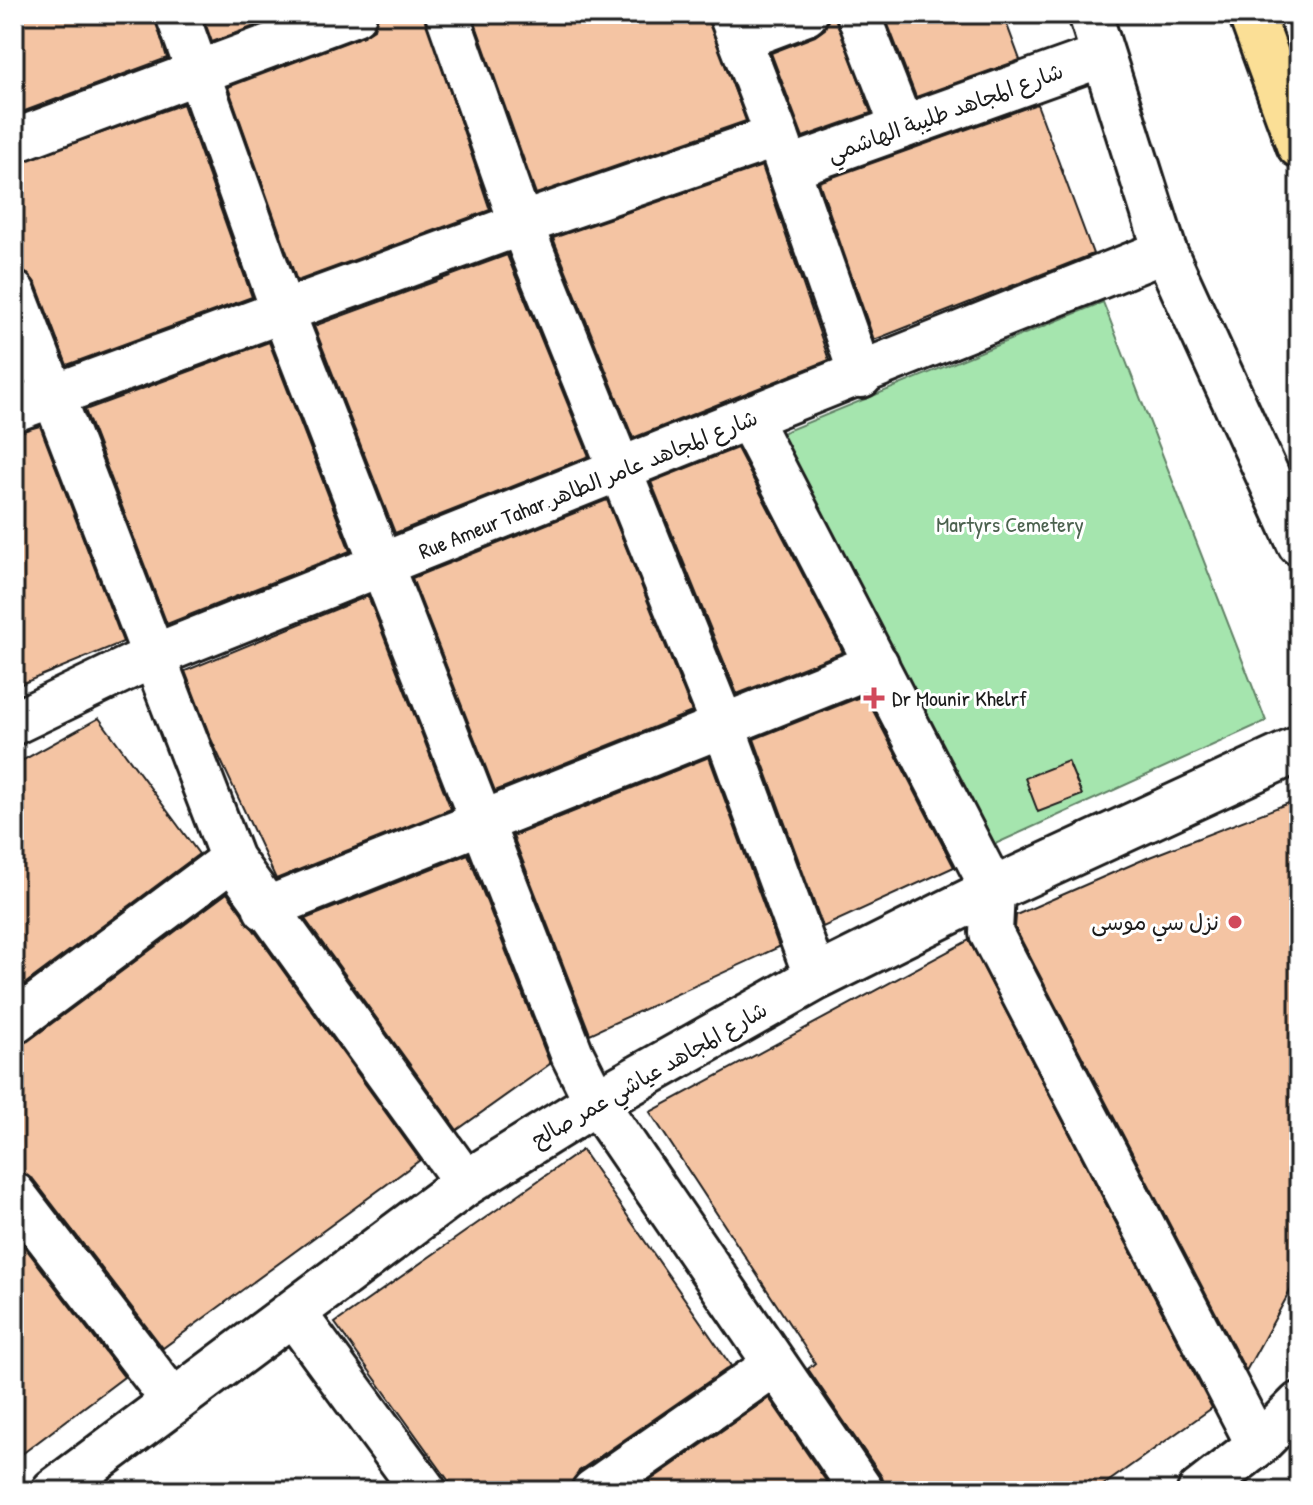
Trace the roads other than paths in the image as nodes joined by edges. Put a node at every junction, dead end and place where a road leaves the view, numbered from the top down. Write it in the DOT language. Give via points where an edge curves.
graph roads {
  1 [pos="177,14"];
  2 [pos="355,14"];
  3 [pos="447,14"];
  4 [pos="806,14"];
  5 [pos="858,14"];
  6 [pos="1090,14"];
  7 [pos="1251,14"];
  8 [pos="735,27"];
  9 [pos="1101,56"];
  10 [pos="198,74"];
  11 [pos="902,127"];
  12 [pos="14,141"];
  13 [pos="1299,145"];
  14 [pos="783,152"];
  15 [pos="521,224"];
  16 [pos="1165,251"];
  17 [pos="14,293"];
  18 [pos="283,312"];
  19 [pos="861,376"];
  20 [pos="53,395"];
  21 [pos="14,410"];
  22 [pos="749,419"];
  23 [pos="619,472"];
  24 [pos="1299,544"];
  25 [pos="383,567"];
  26 [pos="153,656"];
  27 [pos="877,664"];
  28 [pos="14,723"];
  29 [pos="723,725"];
  30 [pos="1299,749"];
  31 [pos="481,822"];
  32 [pos="232,859"];
  33 [pos="993,890"];
  34 [pos="265,909"];
  35 [pos="816,978"];
  36 [pos="14,1022"];
  37 [pos="596,1102"];
  38 [pos="466,1183"];
  39 [pos="14,1194"];
  40 [pos="294,1314"];
  41 [pos="774,1365"];
  42 [pos="173,1401"];
  43 [pos="1299,1404"];
  44 [pos="1258,1445"];
  45 [pos="54,1491"];
  46 [pos="424,1491"];
  47 [pos="593,1491"];
  48 [pos="862,1491"];
  49 [pos="1199,1491"];
  1 -- 10 [label="street"];
  2 -- 10 [label="street"];
  3 -- 15 [label="street"];
  4 -- 8 [label="street"];
  5 -- 11 [label="street"];
  6 -- 9 [label="street"];
  7 -- 13 [label="main road"];
  8 -- 14 [label="street"];
  9 -- 11 [label="street, شارع المجاهد طليبة الهاشمي"];
  9 -- 16 [label="street"];
  10 -- 12 [label="street"];
  10 -- 18 [label="street"];
  11 -- 14 [label="street, شارع المجاهد طليبة الهاشمي"];
  14 -- 15 [label="street, شارع المجاهد طليبة الهاشمي"];
  14 -- 19 [label="street"];
  15 -- 18 [label="street, شارع المجاهد طليبة الهاشمي"];
  15 -- 23 [label="street"];
  16 -- 19 [label="street, Rue Ameur Tahar,شارع المجاهد عامر الطاهر"];
  16 -- 24 [label="street"];
  17 -- 20 [label="street"];
  18 -- 20 [label="street, شارع المجاهد طليبة الهاشمي"];
  18 -- 25 [label="street"];
  19 -- 22 [label="street, Rue Ameur Tahar,شارع المجاهد عامر الطاهر"];
  20 -- 21 [label="street, شارع المجاهد طليبة الهاشمي"];
  20 -- 26 [label="street"];
  22 -- 23 [label="street, Rue Ameur Tahar,شارع المجاهد عامر الطاهر"];
  22 -- 27 [label="street"];
  23 -- 25 [label="street, Rue Ameur Tahar,شارع المجاهد عامر الطاهر"];
  23 -- 29 [label="street"];
  25 -- 26 [label="street, Rue Ameur Tahar,شارع المجاهد عامر الطاهر"];
  25 -- 31 [label="street"];
  26 -- 28 [label="street, Rue Ameur Tahar,شارع المجاهد عامر الطاهر"];
  26 -- 32 [label="street"];
  27 -- 29 [label="street"];
  27 -- 33 [label="street"];
  29 -- 31 [label="street"];
  29 -- 35 [label="street"];
  30 -- 33 [label="street, شارع المجاهد عياشي عمر صالح"];
  31 -- 34 [label="street"];
  31 -- 37 [label="street"];
  32 -- 34 [label="street"];
  32 -- 36 [label="street"];
  33 -- 35 [label="street, شارع المجاهد عياشي عمر صالح"];
  33 -- 44 [label="street" via="991,933"];
  34 -- 38 [label="street"];
  35 -- 37 [label="street, شارع المجاهد عياشي عمر صالح"];
  37 -- 38 [label="street, شارع المجاهد عياشي عمر صالح"];
  37 -- 41 [label="street"];
  38 -- 40 [label="street, شارع المجاهد عياشي عمر صالح"];
  39 -- 42 [label="street"];
  40 -- 42 [label="street, شارع المجاهد عياشي عمر صالح"];
  40 -- 46 [label="street"];
  41 -- 47 [label="street"];
  41 -- 48 [label="street"];
  42 -- 45 [label="street, شارع المجاهد عياشي عمر صالح"];
  43 -- 44 [label="street"];
  44 -- 49 [label="street"];
}
